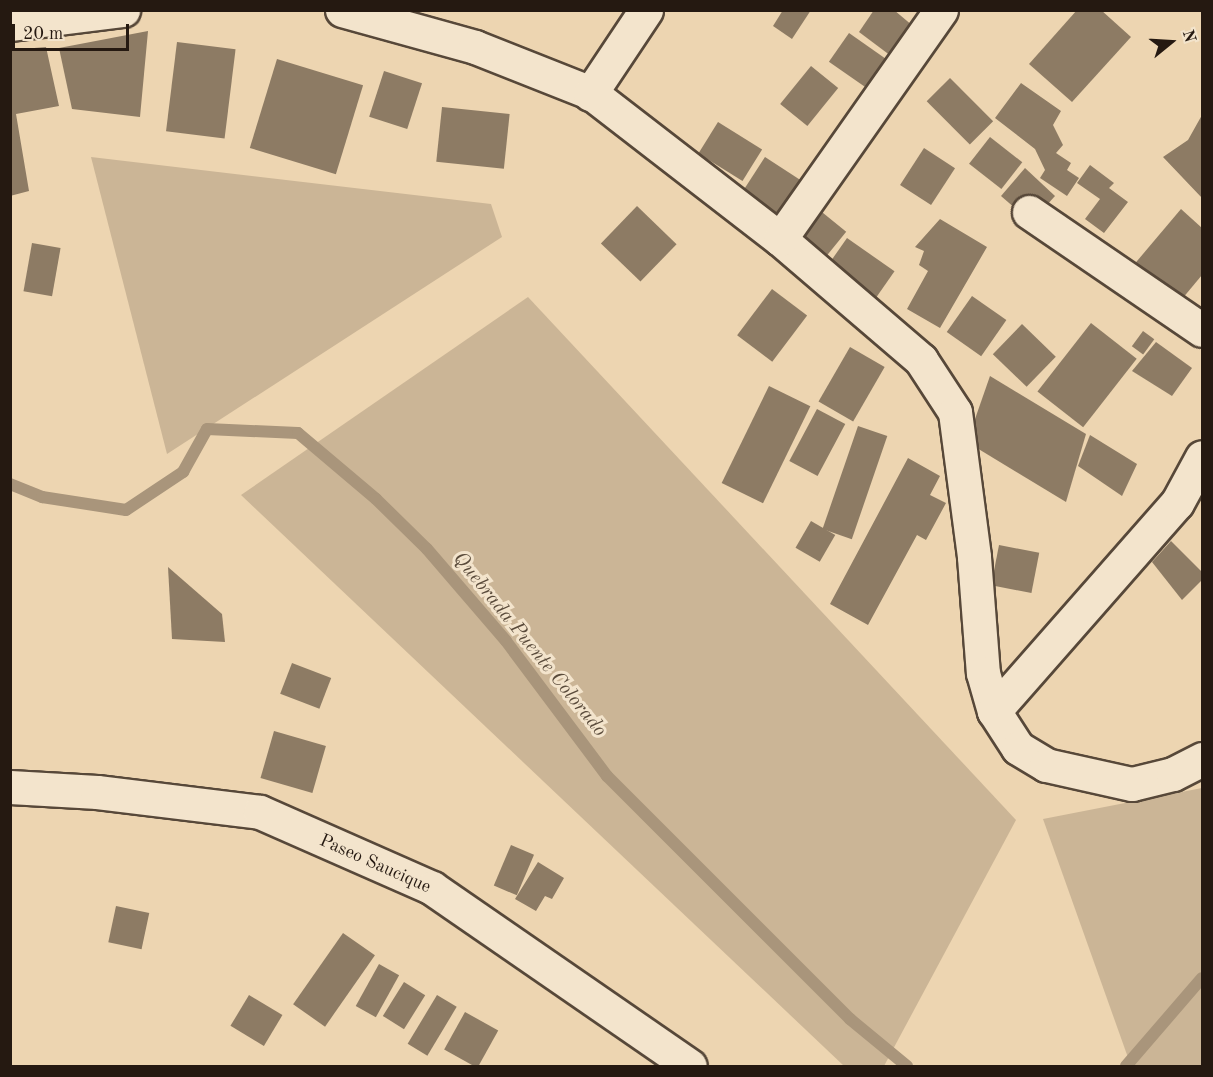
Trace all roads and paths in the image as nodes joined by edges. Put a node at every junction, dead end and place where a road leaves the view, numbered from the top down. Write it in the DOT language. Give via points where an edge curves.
graph roads {
  1 [pos="123,10"];
  2 [pos="342,10"];
  3 [pos="646,10"];
  4 [pos="941,10"];
  5 [pos="10,24"];
  6 [pos="590,94"];
  7 [pos="1029,212"];
  8 [pos="780,239"];
  9 [pos="1203,330"];
  10 [pos="1203,457"];
  11 [pos="994,711"];
  12 [pos="1203,759"];
  13 [pos="10,787"];
  14 [pos="690,1066"];
  1 -- 5 [label="street"];
  2 -- 6 [label="street" via="476,47"];
  3 -- 6 [label="street"];
  4 -- 8 [label="street"];
  6 -- 8 [label="street"];
  7 -- 9 [label="street"];
  8 -- 11 [label="street" via="921,360 955,412 975,557 983,673"];
  10 -- 11 [label="street" via="1177,503"];
  11 -- 12 [label="street" via="1018,748 1046,765 1096,778 1132,784 1173,774"];
  13 -- 14 [label="street, Paseo Saucique" via="98,792 260,812 432,888"];
}
